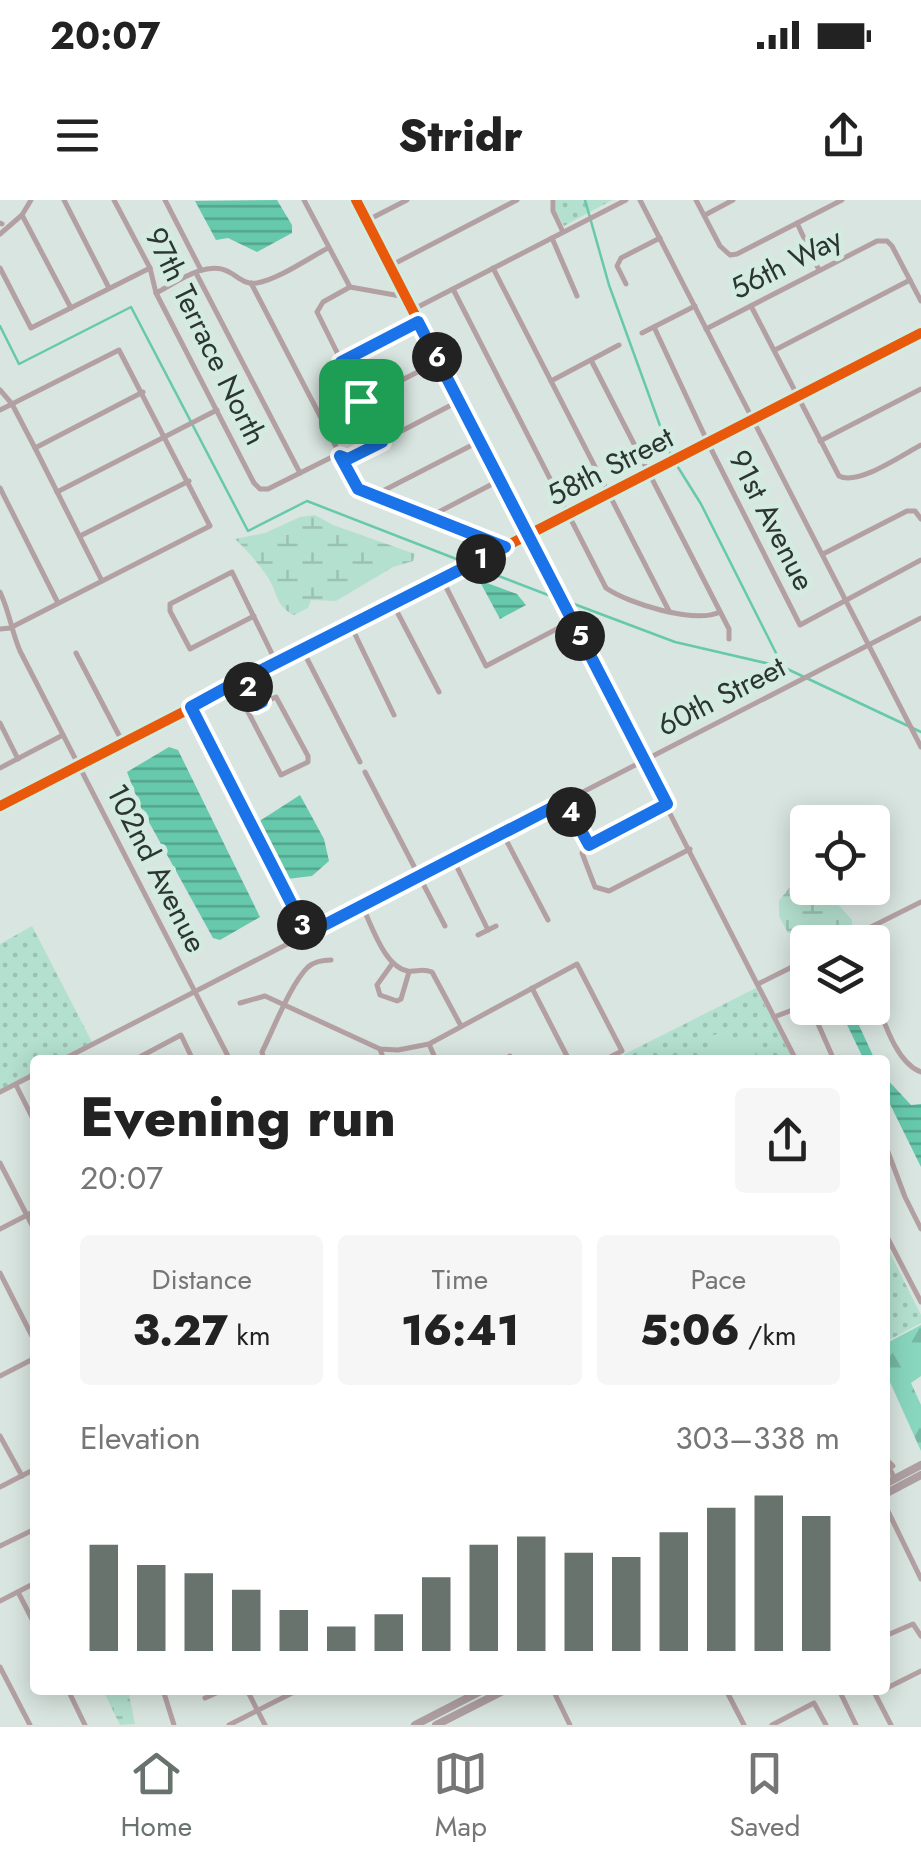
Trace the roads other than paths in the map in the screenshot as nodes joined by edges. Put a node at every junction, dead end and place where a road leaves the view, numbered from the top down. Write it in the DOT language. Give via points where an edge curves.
graph roads {
  1 [pos="31,200"];
  2 [pos="64,200"];
  3 [pos="114,200"];
  4 [pos="164,200"];
  5 [pos="304,200"];
  6 [pos="356,200"];
  7 [pos="407,200"];
  8 [pos="517,200"];
  9 [pos="554,200"];
  10 [pos="626,200"];
  11 [pos="640,200"];
  12 [pos="696,200"];
  13 [pos="733,200"];
  14 [pos="842,200"];
  15 [pos="22,215"];
  16 [pos="704,215"];
  17 [pos="366,221"];
  18 [pos="797,223"];
  19 [pos="563,232"];
  20 [pos="0,234"];
  21 [pos="552,238"];
  22 [pos="660,238"];
  23 [pos="328,248"];
  24 [pos="390,266"];
  25 [pos="0,268"];
  26 [pos="150,268"];
  27 [pos="492,268"];
  28 [pos="819,270"];
  29 [pos="199,272"];
  30 [pos="910,280"];
  31 [pos="250,283"];
  32 [pos="626,284"];
  33 [pos="350,287"];
  34 [pos="109,288"];
  35 [pos="452,289"];
  36 [pos="156,293"];
  37 [pos="577,296"];
  38 [pos="406,297"];
  39 [pos="921,301"];
  40 [pos="695,306"];
  41 [pos="751,306"];
  42 [pos="71,308"];
  43 [pos="412,310"];
  44 [pos="418,322"];
  45 [pos="654,327"];
  46 [pos="706,329"];
  47 [pos="642,333"];
  48 [pos="921,333"];
  49 [pos="618,345"];
  50 [pos="774,350"];
  51 [pos="591,360"];
  52 [pos="439,361"];
  53 [pos="341,362"];
  54 [pos="551,381"];
  55 [pos="921,389"];
  56 [pos="0,390"];
  57 [pos="143,392"];
  58 [pos="797,396"];
  59 [pos="361,401"];
  60 [pos="459,402"];
  61 [pos="12,404"];
  62 [pos="0,410"];
  63 [pos="217,410"];
  64 [pos="754,420"];
  65 [pos="166,437"];
  66 [pos="820,441"];
  67 [pos="382,442"];
  68 [pos="480,442"];
  69 [pos="709,445"];
  70 [pos="921,445"];
  71 [pos="35,448"];
  72 [pos="340,456"];
  73 [pos="300,473"];
  74 [pos="649,474"];
  75 [pos="500,480"];
  76 [pos="189,481"];
  77 [pos="0,488"];
  78 [pos="58,492"];
  79 [pos="609,494"];
  80 [pos="373,496"];
  81 [pos="568,515"];
  82 [pos="430,517"];
  83 [pos="921,519"];
  84 [pos="528,535"];
  85 [pos="80,536"];
  86 [pos="505,547"];
  87 [pos="822,554"];
  88 [pos="921,560"];
  89 [pos="442,579"];
  90 [pos="102,581"];
  91 [pos="0,592"];
  92 [pos="845,598"];
  93 [pos="58,604"];
  94 [pos="393,604"];
  95 [pos="669,611"];
  96 [pos="720,612"];
  97 [pos="254,616"];
  98 [pos="921,618"];
  99 [pos="572,622"];
  100 [pos="351,626"];
  101 [pos="10,628"];
  102 [pos="0,629"];
  103 [pos="729,639"];
  104 [pos="869,645"];
  105 [pos="302,647"];
  106 [pos="76,653"];
  107 [pos="276,662"];
  108 [pos="247,677"];
  109 [pos="439,692"];
  110 [pos="259,703"];
  111 [pos="191,707"];
  112 [pos="394,715"];
  113 [pos="0,723"];
  114 [pos="63,735"];
  115 [pos="122,741"];
  116 [pos="921,747"];
  117 [pos="18,758"];
  118 [pos="644,760"];
  119 [pos="360,762"];
  120 [pos="79,764"];
  121 [pos="0,768"];
  122 [pos="365,772"];
  123 [pos="565,801"];
  124 [pos="667,804"];
  125 [pos="0,806"];
  126 [pos="502,834"];
  127 [pos="589,845"];
  128 [pos="690,849"];
  129 [pos="453,859"];
  130 [pos="420,876"];
  131 [pos="921,902"];
  132 [pos="362,906"];
  133 [pos="548,920"];
  134 [pos="875,925"];
  135 [pos="446,926"];
  136 [pos="496,926"];
  137 [pos="488,930"];
  138 [pos="307,934"];
  139 [pos="478,935"];
  140 [pos="331,960"];
  141 [pos="392,964"];
  142 [pos="790,968"];
  143 [pos="409,972"];
  144 [pos="758,984"];
  145 [pos="532,988"];
  146 [pos="195,992"];
  147 [pos="240,1003"];
  148 [pos="287,1004"];
  149 [pos="790,1012"];
  150 [pos="774,1017"];
  151 [pos="818,1025"];
  152 [pos="888,1025"];
  153 [pos="461,1026"];
  154 [pos="429,1044"];
  155 [pos="380,1049"];
  156 [pos="72,1055"];
  157 [pos="144,1055"];
  158 [pos="191,1055"];
  159 [pos="227,1055"];
  160 [pos="263,1055"];
  161 [pos="382,1055"];
  162 [pos="434,1055"];
  163 [pos="566,1055"];
  164 [pos="614,1055"];
  165 [pos="793,1055"];
  166 [pos="832,1055"];
  167 [pos="921,1072"];
  168 [pos="30,1077"];
  169 [pos="16,1084"];
  170 [pos="0,1092"];
  171 [pos="30,1113"];
  172 [pos="890,1156"];
  173 [pos="0,1163"];
  174 [pos="30,1214"];
  175 [pos="27,1215"];
  176 [pos="30,1221"];
  177 [pos="0,1229"];
  178 [pos="921,1229"];
  179 [pos="890,1242"];
  180 [pos="0,1274"];
  181 [pos="920,1300"];
  182 [pos="30,1332"];
  183 [pos="30,1361"];
  184 [pos="0,1376"];
  185 [pos="0,1436"];
  186 [pos="921,1465"];
  187 [pos="30,1472"];
  188 [pos="890,1472"];
  189 [pos="921,1475"];
  190 [pos="22,1476"];
  191 [pos="0,1487"];
  192 [pos="890,1491"];
  193 [pos="890,1516"];
  194 [pos="30,1531"];
  195 [pos="1,1545"];
  196 [pos="921,1547"];
  197 [pos="909,1554"];
  198 [pos="921,1579"];
  199 [pos="30,1586"];
  200 [pos="18,1592"];
  201 [pos="0,1601"];
  202 [pos="30,1615"];
  203 [pos="890,1634"];
  204 [pos="921,1636"];
  205 [pos="0,1667"];
  206 [pos="921,1671"];
  207 [pos="890,1687"];
  208 [pos="70,1695"];
  209 [pos="165,1695"];
  210 [pos="212,1695"];
  211 [pos="250,1695"];
  212 [pos="288,1695"];
  213 [pos="474,1695"];
  214 [pos="495,1695"];
  215 [pos="555,1695"];
  216 [pos="731,1695"];
  217 [pos="841,1695"];
  218 [pos="875,1695"];
  219 [pos="205,1698"];
  220 [pos="258,1711"];
  221 [pos="778,1724"];
  222 [pos="30,1725"];
  223 [pos="85,1725"];
  224 [pos="174,1725"];
  225 [pos="229,1725"];
  226 [pos="265,1725"];
  227 [pos="415,1725"];
  228 [pos="436,1725"];
  229 [pos="570,1725"];
  230 [pos="744,1725"];
  231 [pos="826,1725"];
  232 [pos="856,1725"];
  233 [pos="890,1725"];
  1 -- 15 [label="street"];
  2 -- 34 [label="street"];
  3 -- 26 [label="street, 97th Terrace North"];
  4 -- 29 [label="street"];
  5 -- 23 [label="street"];
  6 -- 17 [label="street"];
  7 -- 17 [label="street"];
  8 -- 24 [label="street"];
  9 -- 19 [label="street"];
  10 -- 19 [label="street"];
  11 -- 22 [label="street"];
  12 -- 16 [label="street"];
  13 -- 16 [label="street"];
  14 -- 18 [label="street"];
  15 -- 20 [label="street"];
  15 -- 42 [label="street"];
  16 -- 18 [label="street" via="730,255"];
  17 -- 24 [label="street"];
  18 -- 28 [label="street"];
  19 -- 21 [label="street"];
  21 -- 27 [label="street"];
  21 -- 37 [label="street"];
  22 -- 32 [label="street" via="621,258 617,266"];
  22 -- 40 [label="street"];
  23 -- 31 [label="street"];
  23 -- 33 [label="street"];
  24 -- 38 [label="street"];
  25 -- 42 [label="street" via="31,328"];
  26 -- 34 [label="street"];
  26 -- 36 [label="street, 97th Terrace North"];
  27 -- 35 [label="street"];
  27 -- 54 [label="street"];
  28 -- 30 [label="street, 56th Way" via="887,241"];
  28 -- 41 [label="street, 56th Way"];
  29 -- 31 [label="street" via="222,269"];
  29 -- 36 [label="street"];
  29 -- 73 [label="street"];
  30 -- 39 [label="street"];
  30 -- 50 [label="street"];
  31 -- 72 [label="street"];
  33 -- 38 [label="street"];
  33 -- 53 [label="street" via="317,312"];
  34 -- 42 [label="street"];
  35 -- 43 [label="street"];
  35 -- 81 [label="street"];
  36 -- 63 [label="street, 97th Terrace North"];
  38 -- 43 [label="street"];
  40 -- 45 [label="street"];
  40 -- 46 [label="street"];
  41 -- 46 [label="street, 56th Way"];
  41 -- 50 [label="street"];
  43 -- 44 [label="street"];
  44 -- 52 [label="street"];
  44 -- 53 [label="street"];
  45 -- 47 [label="street"];
  45 -- 69 [label="street, 91st Avenue"];
  46 -- 64 [label="street"];
  48 -- 58 [label="street, 58th Street"];
  49 -- 51 [label="street"];
  50 -- 58 [label="street"];
  51 -- 54 [label="street"];
  51 -- 74 [label="street"];
  52 -- 59 [label="street"];
  52 -- 60 [label="street"];
  53 -- 59 [label="street"];
  54 -- 79 [label="street"];
  55 -- 66 [label="street"];
  56 -- 61 [label="street"];
  57 -- 61 [label="street" via="120,350"];
  57 -- 65 [label="street"];
  57 -- 71 [label="street"];
  58 -- 64 [label="street, 58th Street"];
  58 -- 66 [label="street"];
  59 -- 67 [label="street"];
  60 -- 67 [label="street"];
  60 -- 68 [label="street"];
  61 -- 62 [label="street"];
  61 -- 71 [label="street"];
  63 -- 65 [label="street"];
  63 -- 73 [label="street, 97th Terrace North" via="260,489"];
  64 -- 69 [label="street, 58th Street"];
  64 -- 87 [label="street"];
  65 -- 76 [label="street"];
  65 -- 78 [label="street"];
  66 -- 70 [label="street" via="844,480"];
  67 -- 72 [label="street" via="348,459"];
  68 -- 75 [label="street"];
  68 -- 80 [label="street"];
  69 -- 74 [label="street, 58th Street"];
  69 -- 92 [label="street, 91st Avenue" via="800,625"];
  71 -- 78 [label="street"];
  72 -- 73 [label="street"];
  72 -- 80 [label="street" via="358,489"];
  74 -- 79 [label="street, 58th Street"];
  74 -- 96 [label="street"];
  75 -- 82 [label="street"];
  75 -- 84 [label="street"];
  76 -- 85 [label="street"];
  76 -- 90 [label="street" via="210,526"];
  77 -- 93 [label="street"];
  78 -- 85 [label="street"];
  79 -- 81 [label="street, 58th Street"];
  79 -- 95 [label="street"];
  80 -- 82 [label="street"];
  81 -- 84 [label="street, 58th Street"];
  81 -- 95 [label="street" via="611,592"];
  82 -- 86 [label="street"];
  83 -- 87 [label="street" via="908,510"];
  84 -- 86 [label="street, 58th Street"];
  84 -- 99 [label="street"];
  85 -- 90 [label="street"];
  86 -- 89 [label="street, 58th Street"];
  87 -- 92 [label="street"];
  88 -- 92 [label="street"];
  89 -- 94 [label="street, 58th Street"];
  89 -- 99 [label="street" via="486,666"];
  90 -- 93 [label="street"];
  91 -- 101 [label="street, 102nd Avenue" via="12,616"];
  92 -- 104 [label="street"];
  93 -- 101 [label="street"];
  94 -- 100 [label="street, 58th Street"];
  94 -- 109 [label="street"];
  95 -- 96 [label="street" via="701,618"];
  96 -- 103 [label="street"];
  97 -- 97 [label="street" via="232,572 170,604 190,648"];
  97 -- 107 [label="street"];
  98 -- 104 [label="street, 60th Street"];
  99 -- 118 [label="street"];
  100 -- 105 [label="street, 58th Street"];
  100 -- 112 [label="street"];
  101 -- 102 [label="street"];
  101 -- 114 [label="street, 102nd Avenue"];
  104 -- 116 [label="street"];
  104 -- 118 [label="street, 60th Street"];
  105 -- 107 [label="street, 58th Street"];
  105 -- 119 [label="street"];
  106 -- 115 [label="street"];
  107 -- 108 [label="street, 58th Street"];
  108 -- 110 [label="street"];
  108 -- 111 [label="street, 58th Street"];
  110 -- 110 [label="street" via="247,710 248,717 281,776 308,762 276,696"];
  111 -- 115 [label="street, 58th Street"];
  111 -- 138 [label="street"];
  113 -- 117 [label="street"];
  114 -- 117 [label="street"];
  114 -- 120 [label="street, 102nd Avenue"];
  115 -- 120 [label="street, 58th Street"];
  117 -- 121 [label="street"];
  118 -- 123 [label="street, 60th Street"];
  118 -- 124 [label="street"];
  120 -- 125 [label="street, 58th Street"];
  120 -- 146 [label="street, 102nd Avenue"];
  122 -- 130 [label="street"];
  123 -- 126 [label="street, 60th Street"];
  123 -- 127 [label="street"];
  124 -- 127 [label="street"];
  124 -- 128 [label="street"];
  126 -- 129 [label="street, 60th Street"];
  126 -- 133 [label="street"];
  127 -- 128 [label="street" via="582,858 600,890 609,892"];
  128 -- 144 [label="street"];
  129 -- 130 [label="street, 60th Street"];
  129 -- 137 [label="street"];
  130 -- 132 [label="street, 60th Street"];
  130 -- 135 [label="street"];
  131 -- 134 [label="street"];
  132 -- 138 [label="street, 60th Street"];
  132 -- 141 [label="street"];
  136 -- 137 [label="street"];
  137 -- 139 [label="street"];
  138 -- 146 [label="street, 60th Street"];
  140 -- 148 [label="street" via="309,966"];
  141 -- 143 [label="street"];
  141 -- 143 [label="street" via="377,985 388,999 401,999"];
  142 -- 144 [label="street"];
  143 -- 153 [label="street" via="432,972"];
  144 -- 150 [label="street"];
  145 -- 153 [label="street"];
  145 -- 163 [label="street"];
  145 -- 164 [label="street" via="577,964 622,1051"];
  146 -- 156 [label="street, 60th Street"];
  146 -- 159 [label="street, 102nd Avenue"];
  147 -- 148 [label="street" via="265,996"];
  148 -- 155 [label="street"];
  148 -- 160 [label="street"];
  149 -- 150 [label="street"];
  150 -- 165 [label="street"];
  151 -- 166 [label="street"];
  152 -- 167 [label="street" via="900,1052"];
  153 -- 154 [label="street"];
  154 -- 155 [label="street"];
  154 -- 162 [label="street"];
  155 -- 161 [label="street"];
  157 -- 158 [label="street" via="181,1036"];
  168 -- 169 [label="street"];
  169 -- 170 [label="street"];
  169 -- 171 [label="street"];
  172 -- 178 [label="street"];
  173 -- 175 [label="street"];
  174 -- 175 [label="street"];
  175 -- 176 [label="street"];
  175 -- 177 [label="street"];
  179 -- 181 [label="street"];
  180 -- 182 [label="street"];
  183 -- 184 [label="street"];
  185 -- 190 [label="street"];
  186 -- 188 [label="main road"];
  187 -- 190 [label="street"];
  189 -- 192 [label="main road"];
  190 -- 191 [label="street"];
  193 -- 197 [label="street"];
  194 -- 195 [label="street"];
  196 -- 197 [label="street"];
  197 -- 198 [label="street"];
  199 -- 200 [label="street"];
  200 -- 201 [label="street"];
  200 -- 202 [label="street"];
  203 -- 204 [label="street" via="912,1624"];
  205 -- 222 [label="street"];
  206 -- 207 [label="street"];
  208 -- 223 [label="street"];
  209 -- 224 [label="street"];
  210 -- 219 [label="street"];
  211 -- 220 [label="street"];
  212 -- 220 [label="street"];
  213 -- 227 [label="main road"];
  214 -- 228 [label="main road"];
  215 -- 229 [label="street"];
  216 -- 230 [label="street"];
  217 -- 232 [label="street"];
  218 -- 233 [label="street"];
  220 -- 225 [label="street"];
  220 -- 226 [label="street"];
  221 -- 231 [label="street" via="814,1703"];
}
